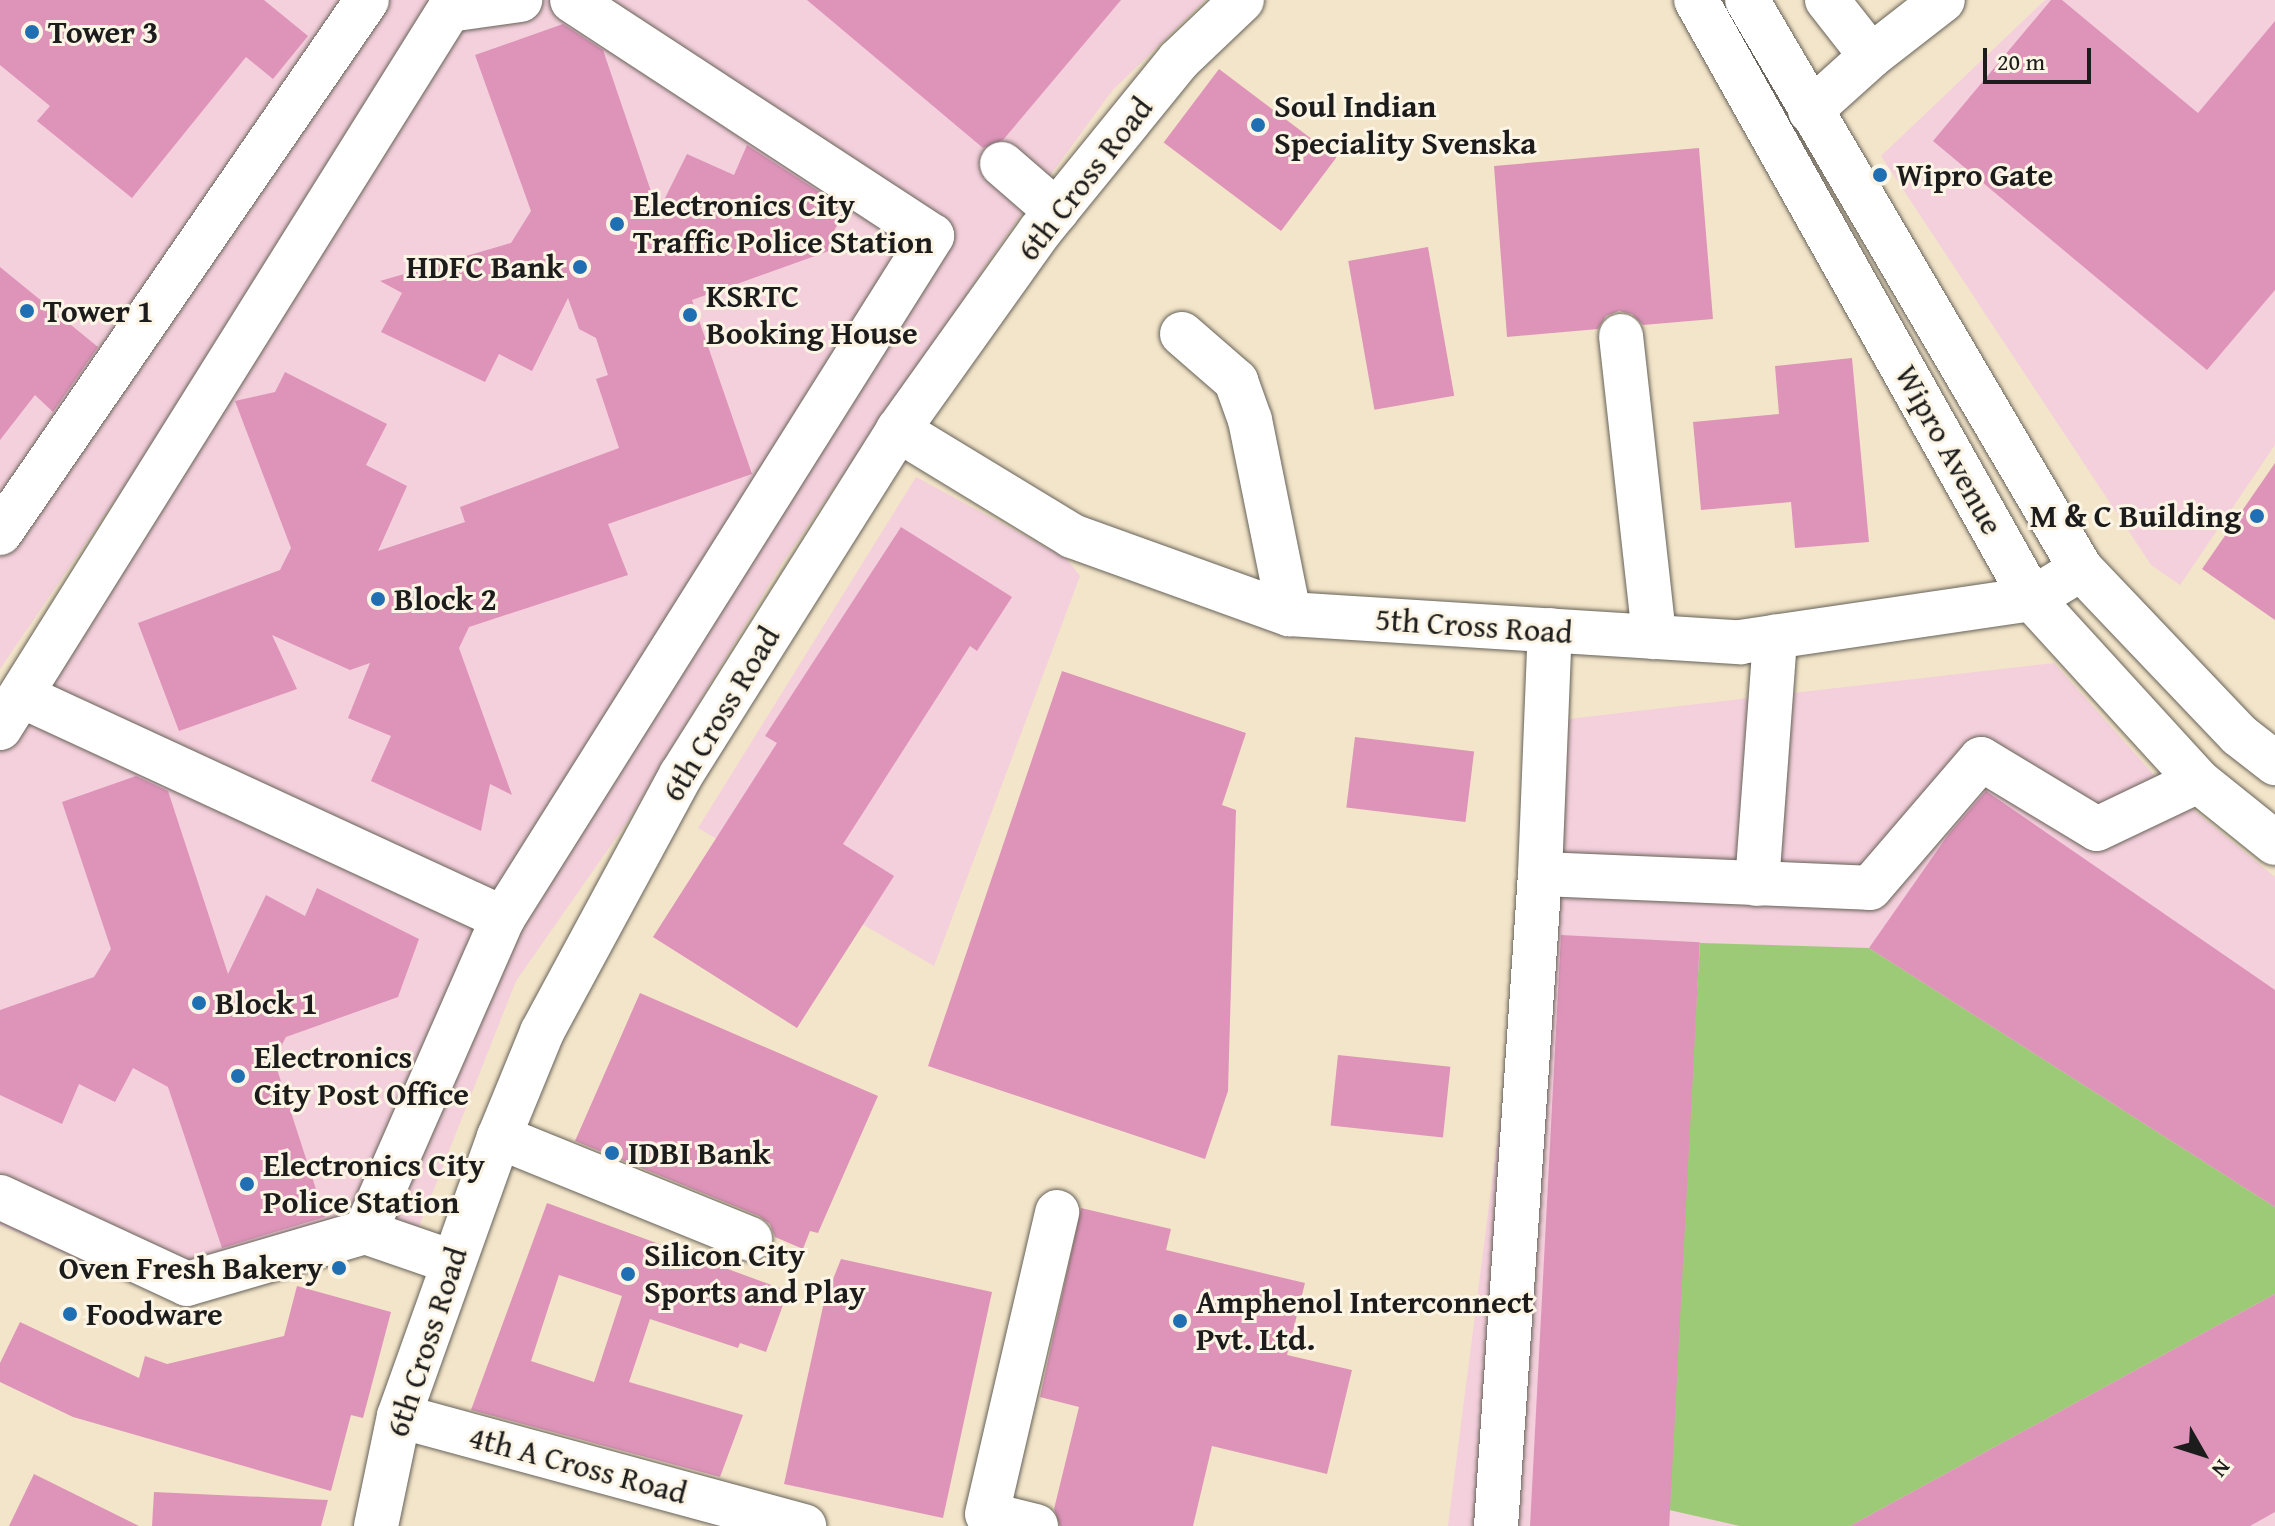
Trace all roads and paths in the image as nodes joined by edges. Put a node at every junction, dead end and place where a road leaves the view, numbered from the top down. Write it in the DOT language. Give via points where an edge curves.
graph roads {
  1 [pos="367,0"];
  2 [pos="520,0"];
  3 [pos="572,0"];
  4 [pos="1242,0"];
  5 [pos="1696,0"];
  6 [pos="1747,0"];
  7 [pos="1827,0"];
  8 [pos="1943,0"];
  9 [pos="1871,56"];
  10 [pos="1810,111"];
  11 [pos="1002,164"];
  12 [pos="1056,211"];
  13 [pos="1182,334"];
  14 [pos="1621,336"];
  15 [pos="898,430"];
  16 [pos="0,533"];
  17 [pos="2081,569"];
  18 [pos="2032,599"];
  19 [pos="1289,614"];
  20 [pos="1550,630"];
  21 [pos="1654,637"];
  22 [pos="1775,637"];
  23 [pos="6,715"];
  24 [pos="2275,763"];
  25 [pos="2198,781"];
  26 [pos="2275,843"];
  27 [pos="1540,874"];
  28 [pos="1757,884"];
  29 [pos="503,918"];
  30 [pos="499,1137"];
  31 [pos="0,1197"];
  32 [pos="1057,1212"];
  33 [pos="365,1232"];
  34 [pos="750,1239"];
  35 [pos="452,1262"];
  36 [pos="399,1416"];
  37 [pos="985,1520"];
  38 [pos="376,1526"];
  39 [pos="804,1526"];
  40 [pos="1036,1526"];
  41 [pos="1496,1526"];
  1 -- 16 [label="street"];
  2 -- 23 [label="street" via="449,10"];
  3 -- 29 [label="street" via="932,236"];
  4 -- 12 [label="street, 6th Cross Road" via="1179,60"];
  5 -- 18 [label="street, Wipro Avenue"];
  6 -- 10 [label="street, Wipro Avenue"];
  7 -- 9 [label="street"];
  8 -- 9 [label="street"];
  9 -- 10 [label="street"];
  10 -- 17 [label="street, Wipro Avenue"];
  11 -- 12 [label="street"];
  12 -- 15 [label="street, 6th Cross Road"];
  13 -- 19 [label="street" via="1236,381 1250,420"];
  14 -- 21 [label="street"];
  15 -- 19 [label="street, 5th Cross Road" via="1072,536"];
  15 -- 30 [label="street, 6th Cross Road" via="681,775 542,1032"];
  17 -- 18 [label="street, 5th Cross Road"];
  17 -- 24 [label="street, Wipro Avenue" via="2239,735"];
  18 -- 22 [label="street, 5th Cross Road"];
  18 -- 25 [label="street, Wipro Avenue"];
  19 -- 20 [label="street, 5th Cross Road"];
  20 -- 21 [label="street, 5th Cross Road"];
  20 -- 27 [label="street"];
  21 -- 22 [label="street, 5th Cross Road" via="1740,642"];
  22 -- 28 [label="street"];
  23 -- 29 [label="street"];
  25 -- 26 [label="street, Wipro Avenue"];
  25 -- 28 [label="street" via="2097,829 1981,759 1870,888"];
  27 -- 28 [label="street"];
  27 -- 41 [label="street"];
  29 -- 33 [label="street"];
  30 -- 34 [label="street"];
  30 -- 35 [label="street, 6th Cross Road"];
  31 -- 33 [label="street" via="187,1284"];
  32 -- 37 [label="street"];
  33 -- 35 [label="street"];
  35 -- 36 [label="street, 6th Cross Road"];
  36 -- 38 [label="street, 6th Cross Road"];
  36 -- 39 [label="street, 4th A Cross Road"];
  37 -- 40 [label="street"];
}
